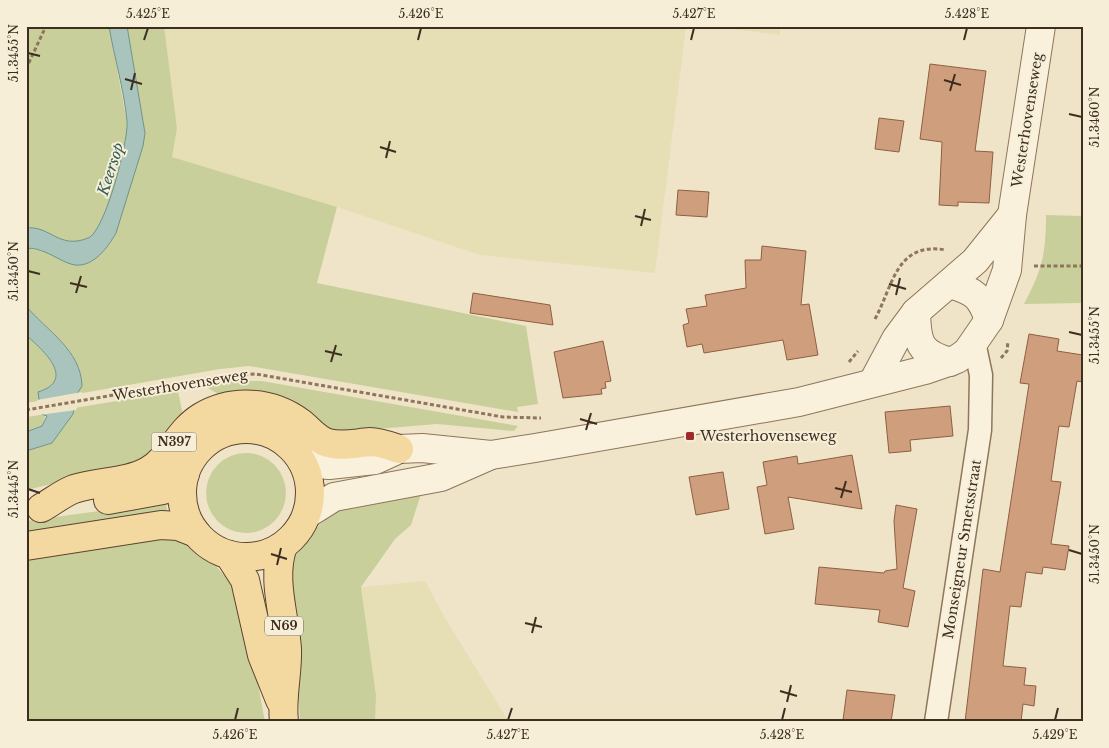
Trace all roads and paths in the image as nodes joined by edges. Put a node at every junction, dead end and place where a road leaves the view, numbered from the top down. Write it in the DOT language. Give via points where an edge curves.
graph roads {
  1 [pos="46,26"];
  2 [pos="1041,26"];
  3 [pos="26,69"];
  4 [pos="1012,215"];
  5 [pos="975,261"];
  6 [pos="1033,266"];
  7 [pos="1083,266"];
  8 [pos="950,284"];
  9 [pos="916,312"];
  10 [pos="875,320"];
  11 [pos="981,331"];
  12 [pos="862,345"];
  13 [pos="950,362"];
  14 [pos="841,366"];
  15 [pos="981,375"];
  16 [pos="873,382"];
  17 [pos="26,410"];
  18 [pos="543,418"];
  19 [pos="400,448"];
  20 [pos="491,455"];
  21 [pos="301,458"];
  22 [pos="185,474"];
  23 [pos="34,509"];
  24 [pos="307,514"];
  25 [pos="196,533"];
  26 [pos="26,546"];
  27 [pos="283,546"];
  28 [pos="230,555"];
  29 [pos="283,714"];
  30 [pos="936,722"];
  1 -- 3 [label="path"];
  2 -- 4 [label="street, Westerhovenseweg"];
  4 -- 5 [label="street"];
  4 -- 11 [label="street, Westerhovenseweg" via="1007,270"];
  5 -- 8 [label="street"];
  5 -- 10 [label="path" via="944,250 916,252 901,262"];
  6 -- 7 [label="path"];
  8 -- 9 [label="street"];
  8 -- 11 [label="street" via="969,290 985,307"];
  9 -- 13 [label="street" via="917,332 924,349 932,356"];
  9 -- 16 [label="street" via="896,339"];
  11 -- 13 [label="street, Westerhovenseweg" via="967,352"];
  11 -- 15 [label="street, Monseigneur Smetsstraat"];
  12 -- 14 [label="path" via="848,363"];
  13 -- 15 [label="street"];
  13 -- 16 [label="street, Westerhovenseweg"];
  15 -- 30 [label="street, Monseigneur Smetsstraat" via="980,430"];
  16 -- 20 [label="street, Westerhovenseweg" via="798,402"];
  17 -- 18 [label="path, Westerhovenseweg" via="225,376 256,374 503,417"];
  19 -- 20 [label="street, Westerhovenseweg"];
  19 -- 21 [label="street, Westerhovenseweg" via="375,460 329,465"];
  19 -- 23 [label="main road, N397" via="372,442 329,444 285,413 266,407 236,405 217,409 185,429 150,470 138,476 73,489"];
  20 -- 24 [label="street, Westerhovenseweg" via="441,477 334,497"];
  21 -- 22 [label="main road, N397" via="278,437 258,430 238,429 218,435 201,447"];
  21 -- 24 [label="main road, N397" via="310,482"];
  22 -- 23 [label="main road, N397" via="171,486 154,492"];
  22 -- 25 [label="main road, N397" via="183,505"];
  24 -- 27 [label="main road, N397" via="300,529"];
  25 -- 26 [label="main road, N397" via="178,526 161,525"];
  25 -- 28 [label="main road, N397" via="208,544"];
  27 -- 28 [label="main road, N397" via="257,556"];
  27 -- 29 [label="main road, N69" via="278,567 287,650"];
  28 -- 29 [label="main road, N69" via="245,580 262,655"];
}
